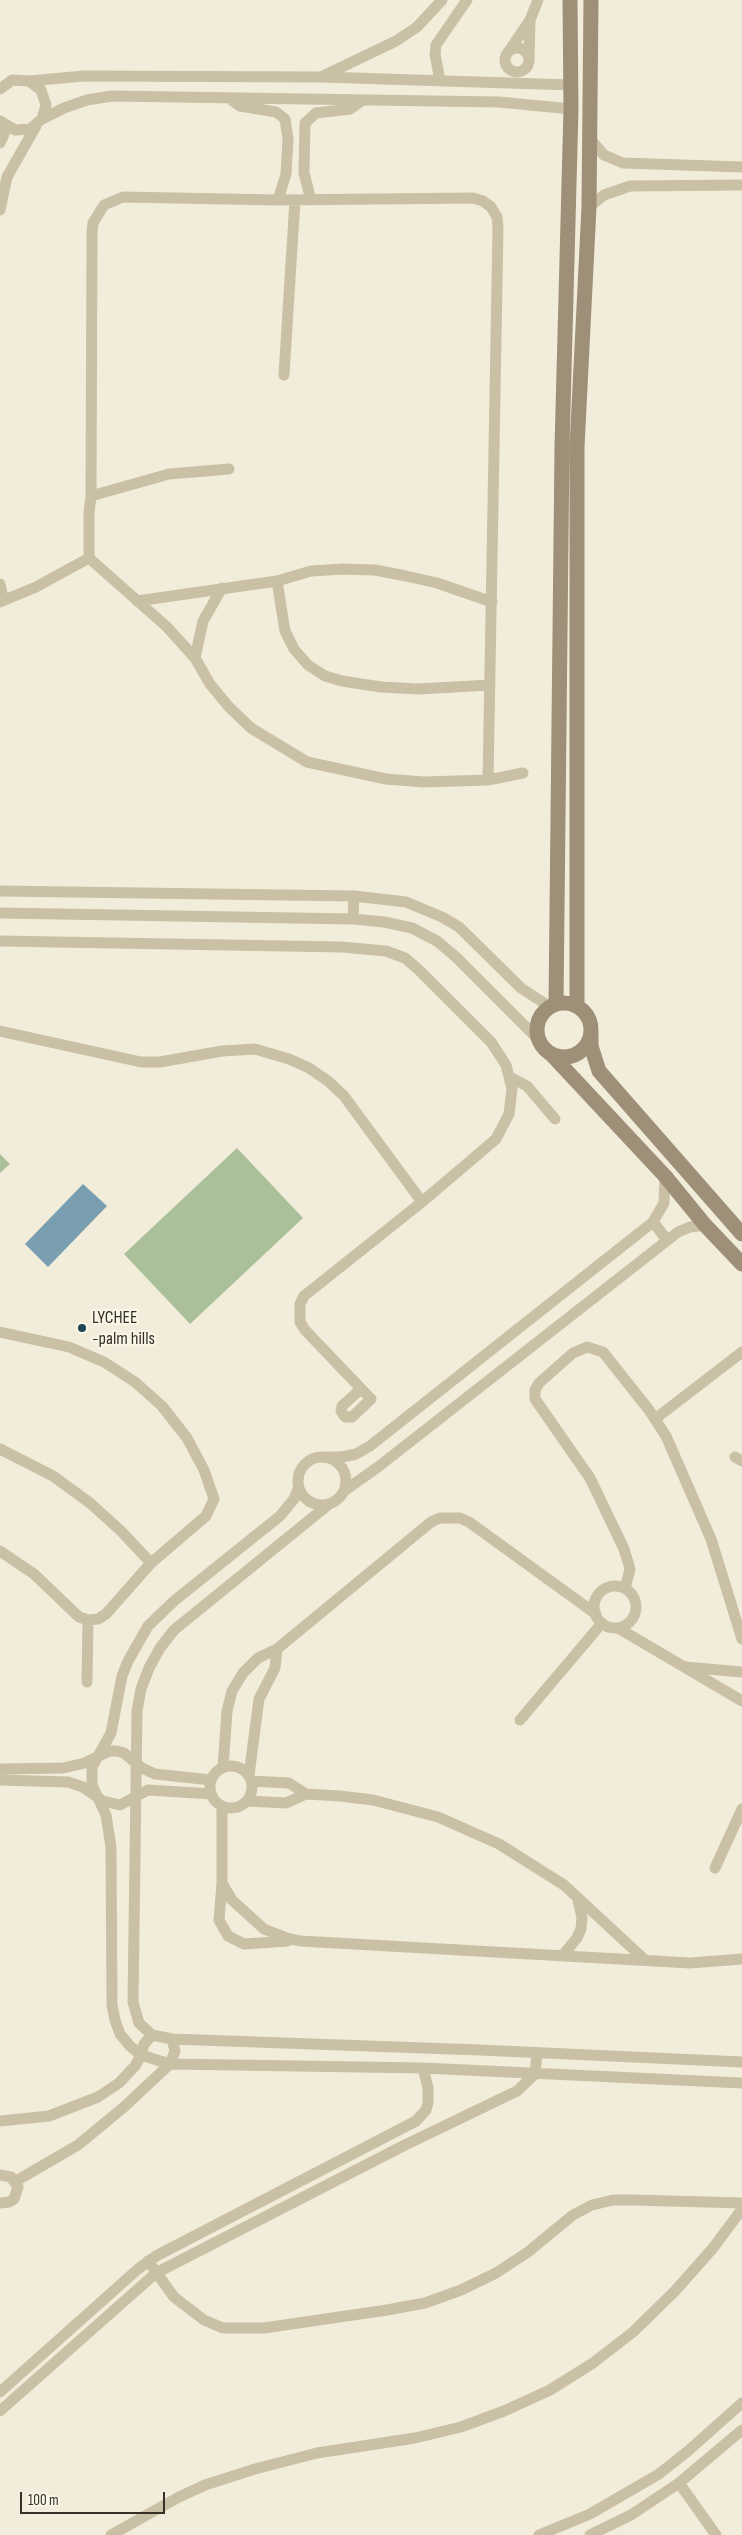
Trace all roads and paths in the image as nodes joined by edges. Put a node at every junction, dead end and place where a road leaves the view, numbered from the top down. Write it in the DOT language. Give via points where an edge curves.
graph roads {
  1 [pos="442,0"];
  2 [pos="467,0"];
  3 [pos="538,0"];
  4 [pos="570,0"];
  5 [pos="591,0"];
  6 [pos="530,20"];
  7 [pos="570,31"];
  8 [pos="590,32"];
  9 [pos="509,51"];
  10 [pos="529,58"];
  11 [pos="322,77"];
  12 [pos="29,81"];
  13 [pos="440,81"];
  14 [pos="2,84"];
  15 [pos="509,84"];
  16 [pos="536,85"];
  17 [pos="571,85"];
  18 [pos="229,98"];
  19 [pos="362,100"];
  20 [pos="512,102"];
  21 [pos="534,104"];
  22 [pos="571,109"];
  23 [pos="39,122"];
  24 [pos="4,124"];
  25 [pos="304,138"];
  26 [pos="589,138"];
  27 [pos="288,139"];
  28 [pos="0,142"];
  29 [pos="742,166"];
  30 [pos="304,173"];
  31 [pos="286,174"];
  32 [pos="742,185"];
  33 [pos="278,200"];
  34 [pos="295,200"];
  35 [pos="311,200"];
  36 [pos="588,207"];
  37 [pos="0,210"];
  38 [pos="284,374"];
  39 [pos="570,447"];
  40 [pos="229,469"];
  41 [pos="91,496"];
  42 [pos="88,558"];
  43 [pos="277,581"];
  44 [pos="0,584"];
  45 [pos="222,588"];
  46 [pos="0,601"];
  47 [pos="137,601"];
  48 [pos="492,602"];
  49 [pos="195,658"];
  50 [pos="490,685"];
  51 [pos="524,774"];
  52 [pos="488,780"];
  53 [pos="0,891"];
  54 [pos="354,896"];
  55 [pos="0,914"];
  56 [pos="353,919"];
  57 [pos="0,940"];
  58 [pos="553,1005"];
  59 [pos="577,1006"];
  60 [pos="0,1031"];
  61 [pos="591,1033"];
  62 [pos="539,1040"];
  63 [pos="550,1053"];
  64 [pos="510,1077"];
  65 [pos="555,1119"];
  66 [pos="666,1177"];
  67 [pos="422,1202"];
  68 [pos="653,1222"];
  69 [pos="705,1225"];
  70 [pos="742,1234"];
  71 [pos="667,1240"];
  72 [pos="742,1264"];
  73 [pos="0,1332"];
  74 [pos="509,1336"];
  75 [pos="742,1352"];
  76 [pos="522,1354"];
  77 [pos="361,1389"];
  78 [pos="656,1419"];
  79 [pos="0,1449"];
  80 [pos="326,1457"];
  81 [pos="298,1489"];
  82 [pos="344,1491"];
  83 [pos="328,1505"];
  84 [pos="0,1551"];
  85 [pos="151,1563"];
  86 [pos="625,1588"];
  87 [pos="599,1618"];
  88 [pos="88,1620"];
  89 [pos="618,1628"];
  90 [pos="742,1639"];
  91 [pos="277,1649"];
  92 [pos="684,1667"];
  93 [pos="742,1672"];
  94 [pos="87,1682"];
  95 [pos="742,1701"];
  96 [pos="520,1720"];
  97 [pos="96,1758"];
  98 [pos="136,1763"];
  99 [pos="223,1767"];
  100 [pos="0,1769"];
  101 [pos="184,1777"];
  102 [pos="250,1778"];
  103 [pos="0,1780"];
  104 [pos="211,1780"];
  105 [pos="184,1792"];
  106 [pos="211,1794"];
  107 [pos="306,1794"];
  108 [pos="96,1795"];
  109 [pos="136,1798"];
  110 [pos="247,1801"];
  111 [pos="222,1806"];
  112 [pos="742,1810"];
  113 [pos="715,1868"];
  114 [pos="222,1883"];
  115 [pos="578,1898"];
  116 [pos="300,1941"];
  117 [pos="563,1955"];
  118 [pos="742,1959"];
  119 [pos="645,1960"];
  120 [pos="152,2035"];
  121 [pos="172,2039"];
  122 [pos="480,2050"];
  123 [pos="537,2053"];
  124 [pos="142,2055"];
  125 [pos="742,2062"];
  126 [pos="170,2064"];
  127 [pos="423,2068"];
  128 [pos="479,2072"];
  129 [pos="535,2074"];
  130 [pos="742,2083"];
  131 [pos="416,2120"];
  132 [pos="0,2121"];
  133 [pos="395,2133"];
  134 [pos="424,2136"];
  135 [pos="403,2146"];
  136 [pos="0,2175"];
  137 [pos="16,2182"];
  138 [pos="742,2203"];
  139 [pos="1,2205"];
  140 [pos="742,2209"];
  141 [pos="148,2261"];
  142 [pos="156,2273"];
  143 [pos="0,2392"];
  144 [pos="742,2403"];
  145 [pos="0,2411"];
  146 [pos="723,2421"];
  147 [pos="740,2435"];
  148 [pos="679,2483"];
  149 [pos="111,2535"];
  150 [pos="539,2535"];
  151 [pos="590,2535"];
  152 [pos="716,2535"];
  1 -- 11 [label="street" via="422,22 396,41"];
  2 -- 13 [label="street" via="436,45"];
  3 -- 6 [label="street"];
  4 -- 7 [label="street"];
  5 -- 8 [label="street"];
  6 -- 9 [label="street"];
  6 -- 10 [label="street"];
  7 -- 8 [label="street"];
  7 -- 17 [label="street"];
  8 -- 26 [label="street"];
  9 -- 10 [label="street" via="521,48"];
  9 -- 10 [label="street" via="504,60 513,72 527,68"];
  11 -- 12 [label="street" via="84,76"];
  11 -- 13 [label="street"];
  12 -- 14 [label="street" via="18,79"];
  12 -- 23 [label="street" via="45,97 46,104"];
  13 -- 15 [label="street"];
  15 -- 16 [label="street"];
  15 -- 20 [label="street"];
  16 -- 17 [label="street"];
  16 -- 21 [label="street" via="529,94"];
  17 -- 22 [label="street"];
  18 -- 19 [label="street"];
  18 -- 23 [label="street" via="112,96 64,108"];
  18 -- 27 [label="street" via="240,106 281,115 287,124"];
  19 -- 20 [label="street"];
  19 -- 25 [label="street" via="350,109 316,113 305,123"];
  20 -- 21 [label="street"];
  21 -- 22 [label="street"];
  22 -- 39 [label="street"];
  23 -- 24 [label="street" via="22,131"];
  23 -- 37 [label="street" via="7,177"];
  24 -- 28 [label="street"];
  25 -- 27 [label="street" via="296,142"];
  25 -- 30 [label="street"];
  26 -- 29 [label="street" via="604,154 623,163"];
  26 -- 36 [label="street"];
  27 -- 31 [label="street"];
  30 -- 31 [label="street" via="295,168"];
  30 -- 35 [label="street"];
  31 -- 33 [label="street"];
  32 -- 36 [label="street" via="630,186 604,195"];
  33 -- 34 [label="street"];
  33 -- 41 [label="street" via="123,197 104,205 97,213 92,233"];
  34 -- 35 [label="street"];
  34 -- 38 [label="street"];
  35 -- 48 [label="street" via="473,198 483,201 496,217"];
  36 -- 39 [label="street"];
  39 -- 58 [label="street"];
  39 -- 59 [label="street"];
  40 -- 41 [label="street" via="169,474"];
  41 -- 42 [label="street"];
  42 -- 46 [label="street" via="36,587"];
  42 -- 47 [label="street"];
  43 -- 45 [label="street"];
  43 -- 48 [label="street" via="311,571 375,570 437,583"];
  43 -- 50 [label="street" via="285,631 294,649 325,676 409,688"];
  44 -- 46 [label="street"];
  45 -- 47 [label="street"];
  45 -- 49 [label="street" via="203,621"];
  47 -- 49 [label="street"];
  48 -- 50 [label="street"];
  49 -- 52 [label="street" via="210,684 246,723 307,762 386,779 424,782"];
  50 -- 52 [label="street"];
  51 -- 52 [label="street"];
  53 -- 54 [label="street"];
  54 -- 56 [label="street"];
  54 -- 58 [label="street" via="406,902 442,917 474,940 521,988"];
  55 -- 56 [label="street"];
  56 -- 62 [label="street" via="412,928 437,941"];
  57 -- 64 [label="street" via="342,947 386,951 405,958 419,970 491,1042"];
  58 -- 59 [label="street"];
  58 -- 62 [label="street" via="537,1025"];
  59 -- 61 [label="street" via="588,1018"];
  60 -- 67 [label="street" via="141,1062 255,1049 289,1059 328,1081 344,1096"];
  61 -- 63 [label="street" via="585,1047 572,1055 565,1057"];
  61 -- 70 [label="street" via="592,1052 599,1071"];
  62 -- 63 [label="street"];
  63 -- 66 [label="street"];
  64 -- 65 [label="street" via="527,1086"];
  64 -- 67 [label="street" via="512,1101 500,1134"];
  66 -- 68 [label="street" via="664,1203"];
  66 -- 69 [label="street"];
  67 -- 77 [label="street" via="304,1296 300,1304 300,1322 305,1330"];
  68 -- 71 [label="street"];
  68 -- 74 [label="street"];
  69 -- 71 [label="street" via="690,1227"];
  69 -- 72 [label="street"];
  71 -- 76 [label="street"];
  73 -- 85 [label="street" via="70,1347 104,1362 135,1382 162,1406 187,1438 213,1493 213,1505 206,1516"];
  74 -- 76 [label="street"];
  74 -- 80 [label="street" via="370,1446 349,1455"];
  75 -- 78 [label="street"];
  76 -- 82 [label="street"];
  78 -- 86 [label="street" via="603,1352 596,1348 579,1349 573,1353 535,1390 538,1407 590,1478 624,1549 630,1569"];
  78 -- 90 [label="street" via="711,1539"];
  79 -- 85 [label="street" via="53,1476 83,1497"];
  80 -- 81 [label="street" via="313,1458 301,1467"];
  80 -- 82 [label="street" via="343,1469 346,1476"];
  81 -- 83 [label="street" via="307,1501"];
  81 -- 97 [label="street" via="280,1516 174,1601 148,1626 122,1676 115,1722 106,1745"];
  82 -- 83 [label="street"];
  83 -- 98 [label="street" via="174,1630 160,1648 141,1689 137,1711"];
  84 -- 88 [label="street" via="34,1574 72,1612"];
  85 -- 88 [label="street" via="106,1614"];
  86 -- 87 [label="street" via="609,1587 600,1593 595,1603"];
  86 -- 89 [label="street" via="634,1597 636,1608 628,1623"];
  87 -- 89 [label="street"];
  87 -- 91 [label="street" via="469,1522 450,1516 431,1522"];
  87 -- 96 [label="street"];
  88 -- 94 [label="street"];
  89 -- 92 [label="street"];
  91 -- 99 [label="street" via="268,1651 253,1663 232,1691 227,1711"];
  91 -- 102 [label="street" via="275,1668 259,1699"];
  92 -- 93 [label="street"];
  92 -- 95 [label="street"];
  97 -- 98 [label="street" via="109,1751 117,1751"];
  97 -- 100 [label="street" via="74,1766 47,1770"];
  97 -- 108 [label="street" via="91,1776"];
  98 -- 101 [label="street" via="156,1774"];
  98 -- 109 [label="street"];
  99 -- 102 [label="street" via="237,1766"];
  99 -- 104 [label="street"];
  101 -- 104 [label="street"];
  101 -- 105 [label="street"];
  102 -- 107 [label="street" via="289,1783"];
  102 -- 110 [label="street" via="252,1792"];
  103 -- 108 [label="street" via="68,1782"];
  104 -- 106 [label="street"];
  105 -- 106 [label="street"];
  105 -- 109 [label="street" via="148,1790"];
  106 -- 111 [label="street"];
  107 -- 110 [label="street" via="286,1803"];
  107 -- 115 [label="street" via="373,1800 438,1817 499,1844 542,1870"];
  108 -- 109 [label="street" via="103,1801 120,1805"];
  108 -- 124 [label="street" via="106,1815 111,1847 114,2020 120,2034"];
  109 -- 120 [label="street" via="133,2002 139,2023"];
  110 -- 111 [label="street" via="232,1808"];
  111 -- 114 [label="street"];
  112 -- 113 [label="street"];
  114 -- 116 [label="street" via="232,1900 264,1929"];
  114 -- 116 [label="street" via="219,1920 228,1936 244,1944"];
  115 -- 117 [label="street" via="582,1908 581,1928"];
  115 -- 119 [label="street"];
  116 -- 117 [label="street"];
  117 -- 119 [label="street"];
  118 -- 119 [label="street" via="690,1963"];
  120 -- 121 [label="street"];
  120 -- 124 [label="street" via="144,2044"];
  121 -- 122 [label="street"];
  121 -- 126 [label="street" via="175,2052"];
  122 -- 123 [label="street"];
  122 -- 128 [label="street"];
  123 -- 125 [label="street"];
  123 -- 129 [label="street"];
  124 -- 126 [label="street"];
  124 -- 132 [label="street" via="119,2083 91,2101 49,2116"];
  126 -- 127 [label="street"];
  126 -- 137 [label="street" via="97,2131"];
  127 -- 128 [label="street"];
  127 -- 131 [label="street" via="428,2103"];
  128 -- 129 [label="street"];
  129 -- 130 [label="street"];
  129 -- 134 [label="street" via="517,2091"];
  131 -- 133 [label="street"];
  131 -- 134 [label="street" via="418,2131"];
  133 -- 135 [label="street" via="401,2137"];
  133 -- 141 [label="street"];
  134 -- 135 [label="street"];
  135 -- 142 [label="street"];
  136 -- 137 [label="street" via="11,2177"];
  137 -- 139 [label="street" via="14,2199"];
  138 -- 142 [label="street" via="613,2200 592,2205 504,2268 461,2290 388,2310 264,2328 223,2328 204,2320 174,2297"];
  140 -- 149 [label="street" via="674,2292 632,2332 593,2363 550,2390 461,2427 317,2454 205,2485"];
  141 -- 142 [label="street"];
  141 -- 143 [label="street"];
  142 -- 145 [label="street"];
  144 -- 146 [label="street"];
  146 -- 147 [label="street"];
  146 -- 150 [label="street" via="674,2462 625,2495"];
  147 -- 148 [label="street"];
  148 -- 151 [label="street" via="631,2515"];
  148 -- 152 [label="street"];
}
